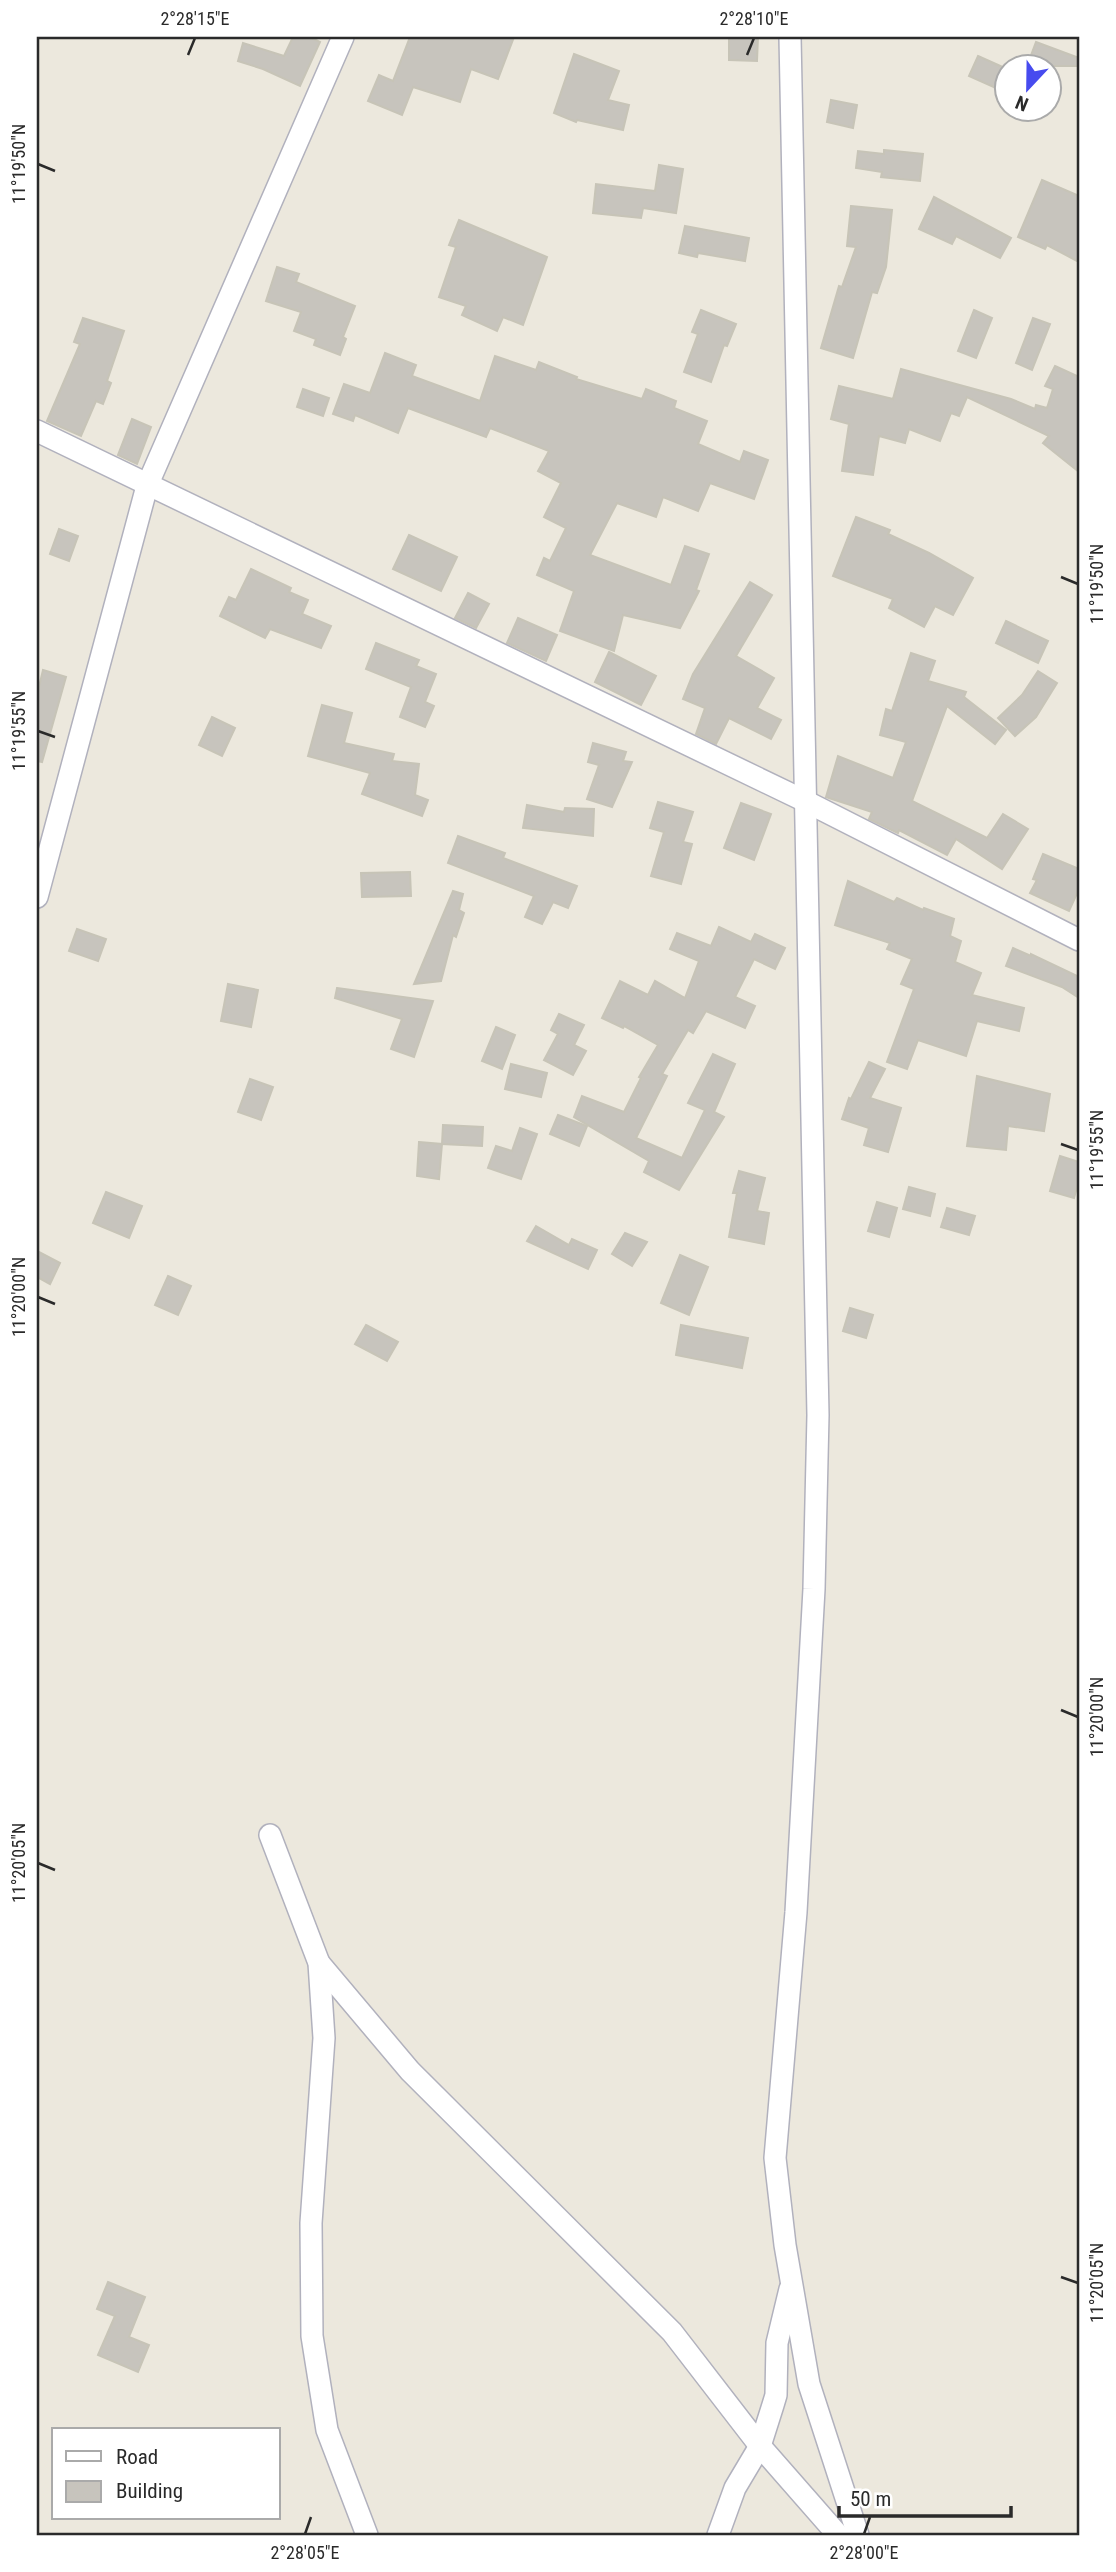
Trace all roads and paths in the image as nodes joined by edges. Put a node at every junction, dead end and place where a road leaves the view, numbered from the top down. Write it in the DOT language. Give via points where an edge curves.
graph roads {
  1 [pos="343,37"];
  2 [pos="790,37"];
  3 [pos="37,431"];
  4 [pos="147,486"];
  5 [pos="805,801"];
  6 [pos="37,897"];
  7 [pos="1079,940"];
  8 [pos="270,1835"];
  9 [pos="319,1964"];
  10 [pos="792,2283"];
  11 [pos="760,2446"];
  12 [pos="367,2535"];
  13 [pos="718,2535"];
  14 [pos="838,2535"];
  15 [pos="858,2535"];
  1 -- 4 [label="street"];
  2 -- 5 [label="street"];
  3 -- 4 [label="street"];
  4 -- 5 [label="street"];
  4 -- 6 [label="street"];
  5 -- 7 [label="street"];
  5 -- 10 [label="street" via="818,1415 814,1590 796,1912 775,2158"];
  8 -- 9 [label="street"];
  9 -- 11 [label="street" via="411,2071 672,2332"];
  9 -- 12 [label="street" via="324,2038 311,2223 312,2336 327,2430"];
  10 -- 11 [label="street" via="777,2343 776,2395"];
  10 -- 15 [label="street" via="809,2384"];
  11 -- 13 [label="street" via="735,2488"];
  11 -- 14 [label="street"];
}
